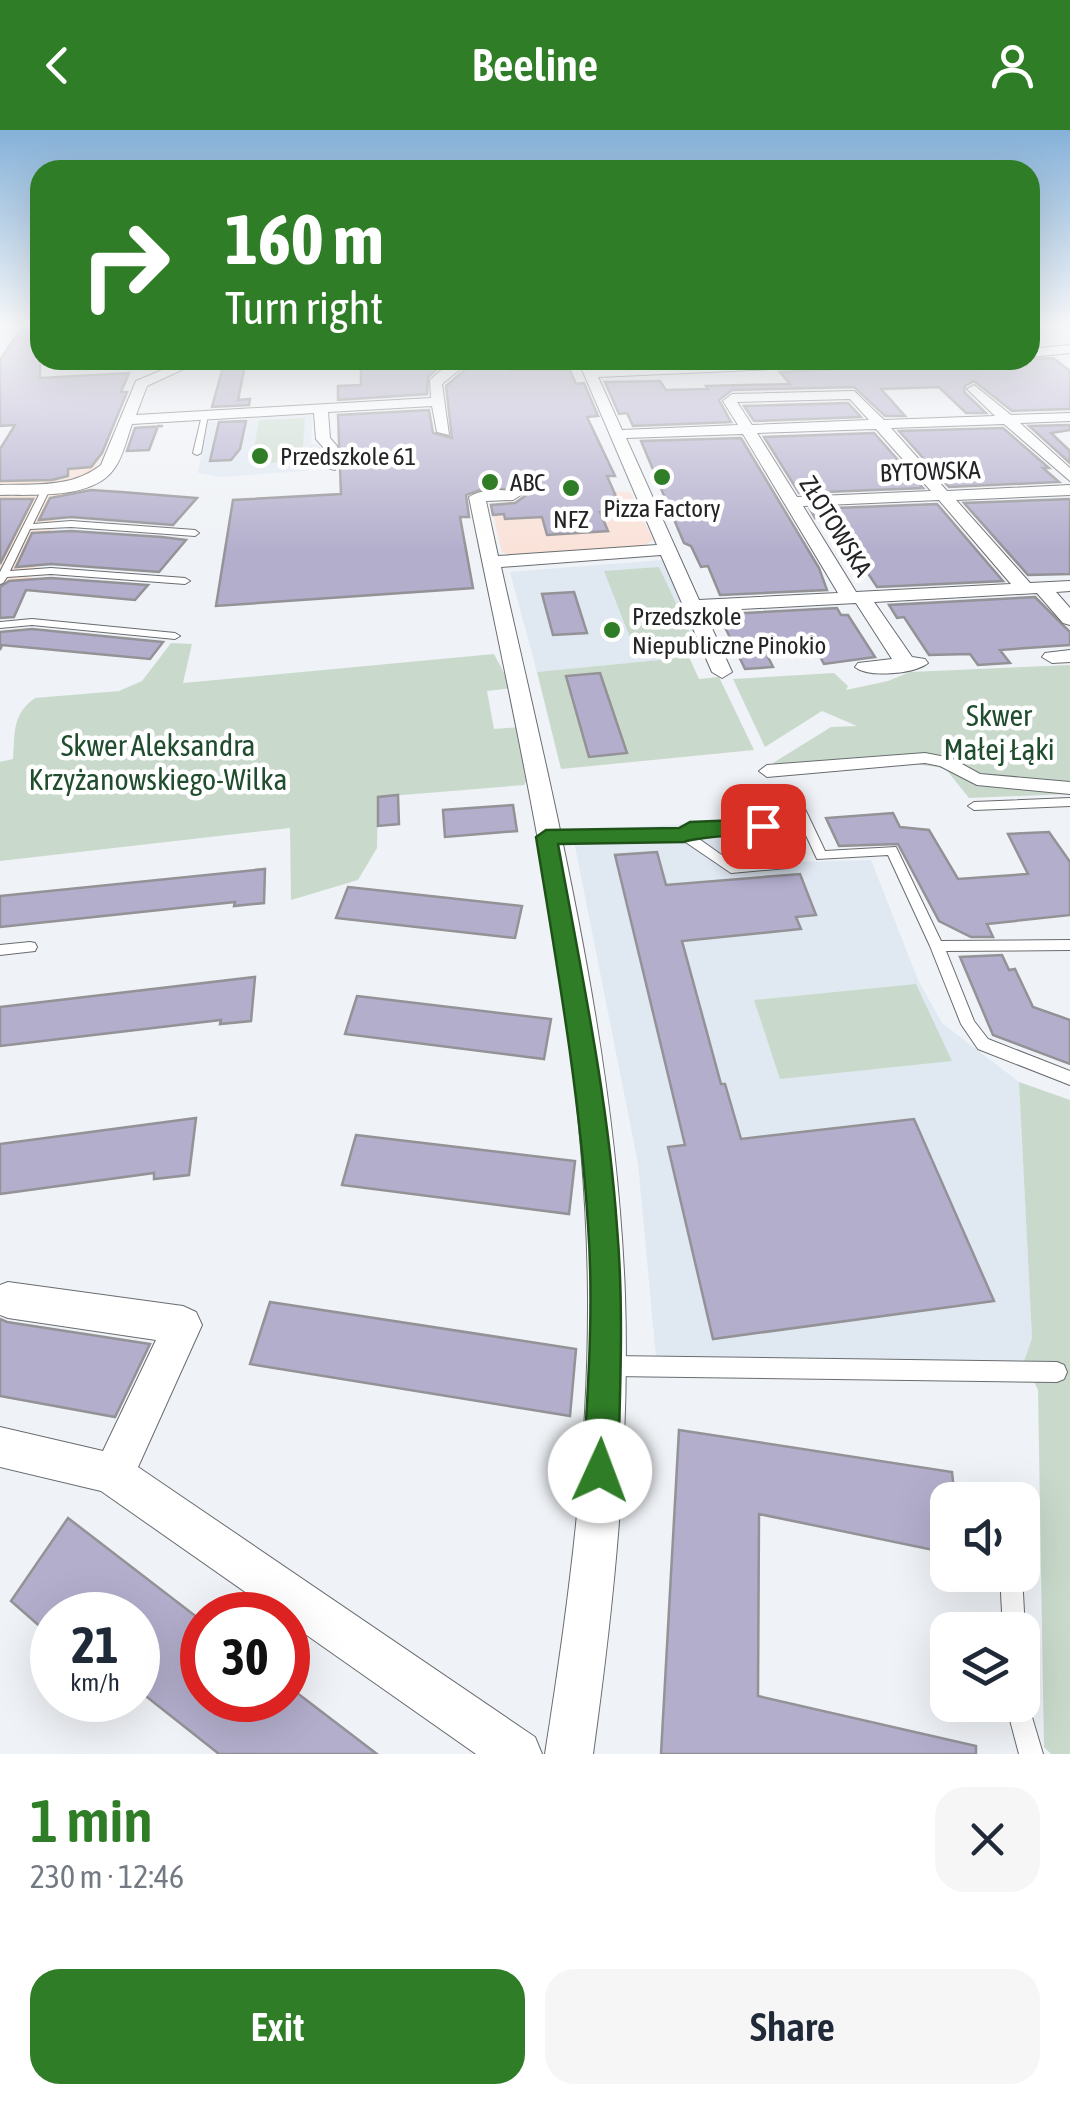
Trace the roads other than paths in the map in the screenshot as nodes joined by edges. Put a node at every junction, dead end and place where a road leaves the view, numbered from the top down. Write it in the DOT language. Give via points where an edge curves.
graph roads {
  1 [pos="134,401"];
  2 [pos="602,401"];
  3 [pos="733,401"];
  4 [pos="858,401"];
  5 [pos="988,401"];
  6 [pos="437,402"];
  7 [pos="321,409"];
  8 [pos="205,415"];
  9 [pos="1070,417"];
  10 [pos="127,420"];
  11 [pos="1008,420"];
  12 [pos="880,425"];
  13 [pos="747,430"];
  14 [pos="444,432"];
  15 [pos="617,434"];
  16 [pos="197,453"];
  17 [pos="330,467"];
  18 [pos="1070,476"];
  19 [pos="47,487"];
  20 [pos="0,490"];
  21 [pos="1070,490"];
  22 [pos="513,495"];
  23 [pos="940,496"];
  24 [pos="792,502"];
  25 [pos="27,527"];
  26 [pos="195,534"];
  27 [pos="667,549"];
  28 [pos="491,562"];
  29 [pos="2,578"];
  30 [pos="185,580"];
  31 [pos="1070,586"];
  32 [pos="1034,588"];
  33 [pos="856,597"];
  34 [pos="692,606"];
  35 [pos="1070,618"];
  36 [pos="0,626"];
  37 [pos="175,636"];
  38 [pos="865,667"];
  39 [pos="722,672"];
  40 [pos="767,771"];
  41 [pos="1070,788"];
  42 [pos="1070,802"];
  43 [pos="974,806"];
  44 [pos="783,812"];
  45 [pos="684,835"];
  46 [pos="546,837"];
  47 [pos="1070,944"];
  48 [pos="937,946"];
  49 [pos="30,947"];
  50 [pos="0,950"];
  51 [pos="1070,1078"];
  52 [pos="8,1300"];
  53 [pos="605,1366"];
  54 [pos="1057,1372"];
  55 [pos="0,1447"];
  56 [pos="113,1475"];
  57 [pos="1023,1722"];
  58 [pos="518,1754"];
  59 [pos="569,1754"];
  60 [pos="1031,1754"];
  1 -- 10 [label="street"];
  2 -- 15 [label="street"];
  3 -- 13 [label="street"];
  4 -- 12 [label="street"];
  5 -- 11 [label="street"];
  6 -- 7 [label="street"];
  6 -- 14 [label="street"];
  7 -- 8 [label="street"];
  7 -- 17 [label="street"];
  8 -- 10 [label="street"];
  8 -- 16 [label="lane"];
  9 -- 11 [label="street"];
  10 -- 19 [label="street" via="98,477"];
  11 -- 12 [label="street"];
  11 -- 18 [label="street"];
  12 -- 13 [label="street"];
  12 -- 23 [label="street"];
  13 -- 15 [label="street"];
  13 -- 24 [label="street, ZŁOTOWSKA"];
  15 -- 27 [label="street"];
  19 -- 20 [label="street"];
  19 -- 25 [label="lane"];
  21 -- 23 [label="street, BYTOWSKA"];
  22 -- 28 [label="street" via="478,497"];
  23 -- 24 [label="street, BYTOWSKA"];
  23 -- 32 [label="street"];
  24 -- 33 [label="street, ZŁOTOWSKA"];
  25 -- 26 [label="lane"];
  25 -- 29 [label="lane"];
  27 -- 28 [label="street"];
  27 -- 34 [label="street"];
  28 -- 46 [label="street"];
  29 -- 30 [label="lane" via="50,570"];
  31 -- 32 [label="street"];
  32 -- 33 [label="street"];
  32 -- 35 [label="street"];
  33 -- 34 [label="street"];
  33 -- 38 [label="street, ZŁOTOWSKA" via="914,663"];
  34 -- 39 [label="street"];
  36 -- 37 [label="lane" via="32,622"];
  40 -- 41 [label="street" via="925,758 977,779"];
  42 -- 43 [label="lane"];
  44 -- 48 [label="lane" via="801,812 821,856 892,850"];
  45 -- 45 [label="lane" via="731,868 783,865 776,831 763,826 690,829"];
  45 -- 46 [label="lane"];
  46 -- 53 [label="street" via="586,1062 603,1228"];
  47 -- 48 [label="lane"];
  48 -- 51 [label="lane" via="968,1024 983,1044"];
  49 -- 50 [label="lane"];
  52 -- 56 [label="street" via="183,1324"];
  53 -- 54 [label="lane"];
  53 -- 59 [label="street" via="591,1615"];
  55 -- 56 [label="street"];
  56 -- 58 [label="street"];
  57 -- 60 [label="lane"];
}
